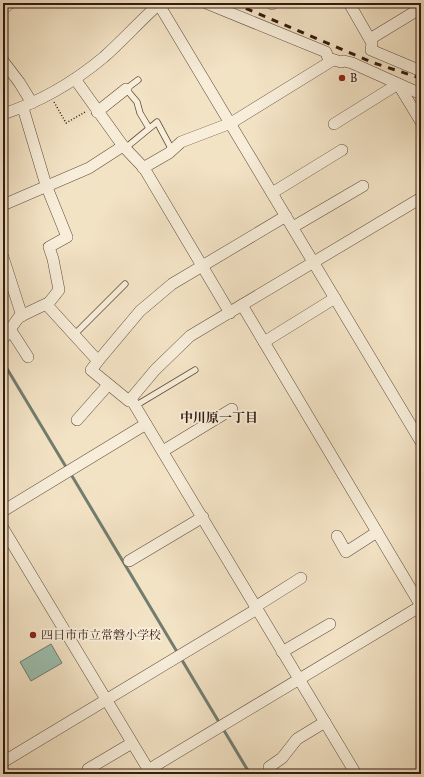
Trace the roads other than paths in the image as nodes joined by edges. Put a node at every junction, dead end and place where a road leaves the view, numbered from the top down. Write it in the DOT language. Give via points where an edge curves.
graph roads {
  1 [pos="10,3"];
  2 [pos="206,3"];
  3 [pos="350,3"];
  4 [pos="161,4"];
  5 [pos="421,8"];
  6 [pos="3,9"];
  7 [pos="370,39"];
  8 [pos="333,60"];
  9 [pos="3,61"];
  10 [pos="421,71"];
  11 [pos="75,79"];
  12 [pos="138,80"];
  13 [pos="398,84"];
  14 [pos="126,89"];
  15 [pos="421,94"];
  16 [pos="28,106"];
  17 [pos="96,109"];
  18 [pos="3,114"];
  19 [pos="421,122"];
  20 [pos="231,123"];
  21 [pos="334,124"];
  22 [pos="149,128"];
  23 [pos="123,146"];
  24 [pos="172,150"];
  25 [pos="342,150"];
  26 [pos="143,168"];
  27 [pos="46,185"];
  28 [pos="362,186"];
  29 [pos="272,193"];
  30 [pos="421,198"];
  31 [pos="3,205"];
  32 [pos="286,216"];
  33 [pos="293,227"];
  34 [pos="3,257"];
  35 [pos="313,262"];
  36 [pos="203,265"];
  37 [pos="125,284"];
  38 [pos="335,298"];
  39 [pos="47,305"];
  40 [pos="242,305"];
  41 [pos="230,312"];
  42 [pos="22,316"];
  43 [pos="10,329"];
  44 [pos="74,335"];
  45 [pos="3,339"];
  46 [pos="264,342"];
  47 [pos="28,357"];
  48 [pos="98,361"];
  49 [pos="194,370"];
  50 [pos="108,385"];
  51 [pos="133,402"];
  52 [pos="232,409"];
  53 [pos="77,420"];
  54 [pos="146,424"];
  55 [pos="421,442"];
  56 [pos="163,451"];
  57 [pos="3,511"];
  58 [pos="202,517"];
  59 [pos="3,528"];
  60 [pos="377,532"];
  61 [pos="337,536"];
  62 [pos="129,561"];
  63 [pos="301,578"];
  64 [pos="256,608"];
  65 [pos="330,624"];
  66 [pos="282,652"];
  67 [pos="298,680"];
  68 [pos="107,700"];
  69 [pos="325,722"];
  70 [pos="132,743"];
  71 [pos="3,762"];
  72 [pos="268,767"];
  73 [pos="88,769"];
  74 [pos="148,772"];
  75 [pos="356,774"];
  1 -- 6 [label="street"];
  2 -- 8 [label="street" via="326,52 328,58"];
  3 -- 7 [label="street"];
  4 -- 11 [label="street" via="104,57"];
  4 -- 20 [label="street"];
  5 -- 7 [label="street"];
  7 -- 10 [label="street" via="371,50"];
  8 -- 13 [label="street" via="352,63"];
  8 -- 20 [label="street"];
  9 -- 16 [label="street" via="20,82"];
  11 -- 16 [label="street"];
  11 -- 17 [label="street"];
  12 -- 14 [label="lane"];
  13 -- 15 [label="street"];
  13 -- 19 [label="street"];
  13 -- 21 [label="street"];
  14 -- 17 [label="street"];
  14 -- 22 [label="lane" via="137,102"];
  16 -- 18 [label="street"];
  16 -- 27 [label="street"];
  17 -- 23 [label="street"];
  20 -- 24 [label="street" via="181,142"];
  20 -- 29 [label="street"];
  22 -- 23 [label="lane" via="129,145"];
  22 -- 24 [label="lane" via="157,122"];
  23 -- 26 [label="street"];
  23 -- 27 [label="street" via="89,168"];
  24 -- 26 [label="street"];
  25 -- 29 [label="street"];
  26 -- 36 [label="street"];
  27 -- 31 [label="street"];
  27 -- 39 [label="street" via="67,237 49,247 59,290"];
  28 -- 33 [label="street"];
  29 -- 32 [label="street"];
  30 -- 35 [label="street"];
  32 -- 33 [label="street"];
  32 -- 36 [label="street"];
  33 -- 35 [label="street"];
  34 -- 42 [label="street"];
  35 -- 38 [label="street"];
  35 -- 40 [label="street"];
  36 -- 41 [label="street"];
  36 -- 48 [label="street" via="153,299"];
  37 -- 44 [label="lane"];
  38 -- 46 [label="street"];
  38 -- 55 [label="street"];
  39 -- 42 [label="street"];
  39 -- 44 [label="street"];
  40 -- 41 [label="street"];
  40 -- 46 [label="street"];
  41 -- 51 [label="street" via="190,336 155,370"];
  42 -- 43 [label="street"];
  43 -- 45 [label="street"];
  43 -- 47 [label="street"];
  44 -- 48 [label="street"];
  46 -- 60 [label="street"];
  48 -- 50 [label="street" via="91,370"];
  49 -- 51 [label="lane"];
  50 -- 51 [label="street"];
  50 -- 53 [label="street"];
  51 -- 54 [label="street"];
  52 -- 56 [label="street"];
  54 -- 56 [label="street"];
  54 -- 57 [label="street"];
  56 -- 58 [label="street"];
  58 -- 62 [label="street"];
  58 -- 64 [label="street"];
  59 -- 68 [label="street"];
  60 -- 61 [label="street" via="346,552"];
  60 -- 67 [label="street" via="421,606"];
  63 -- 64 [label="street"];
  64 -- 66 [label="street"];
  64 -- 68 [label="street"];
  65 -- 66 [label="street"];
  66 -- 67 [label="street"];
  67 -- 69 [label="street"];
  67 -- 74 [label="street"];
  68 -- 70 [label="street"];
  68 -- 71 [label="street"];
  69 -- 72 [label="street" via="297,739 282,758"];
  69 -- 75 [label="street"];
  70 -- 73 [label="street"];
  70 -- 74 [label="street"];
}
